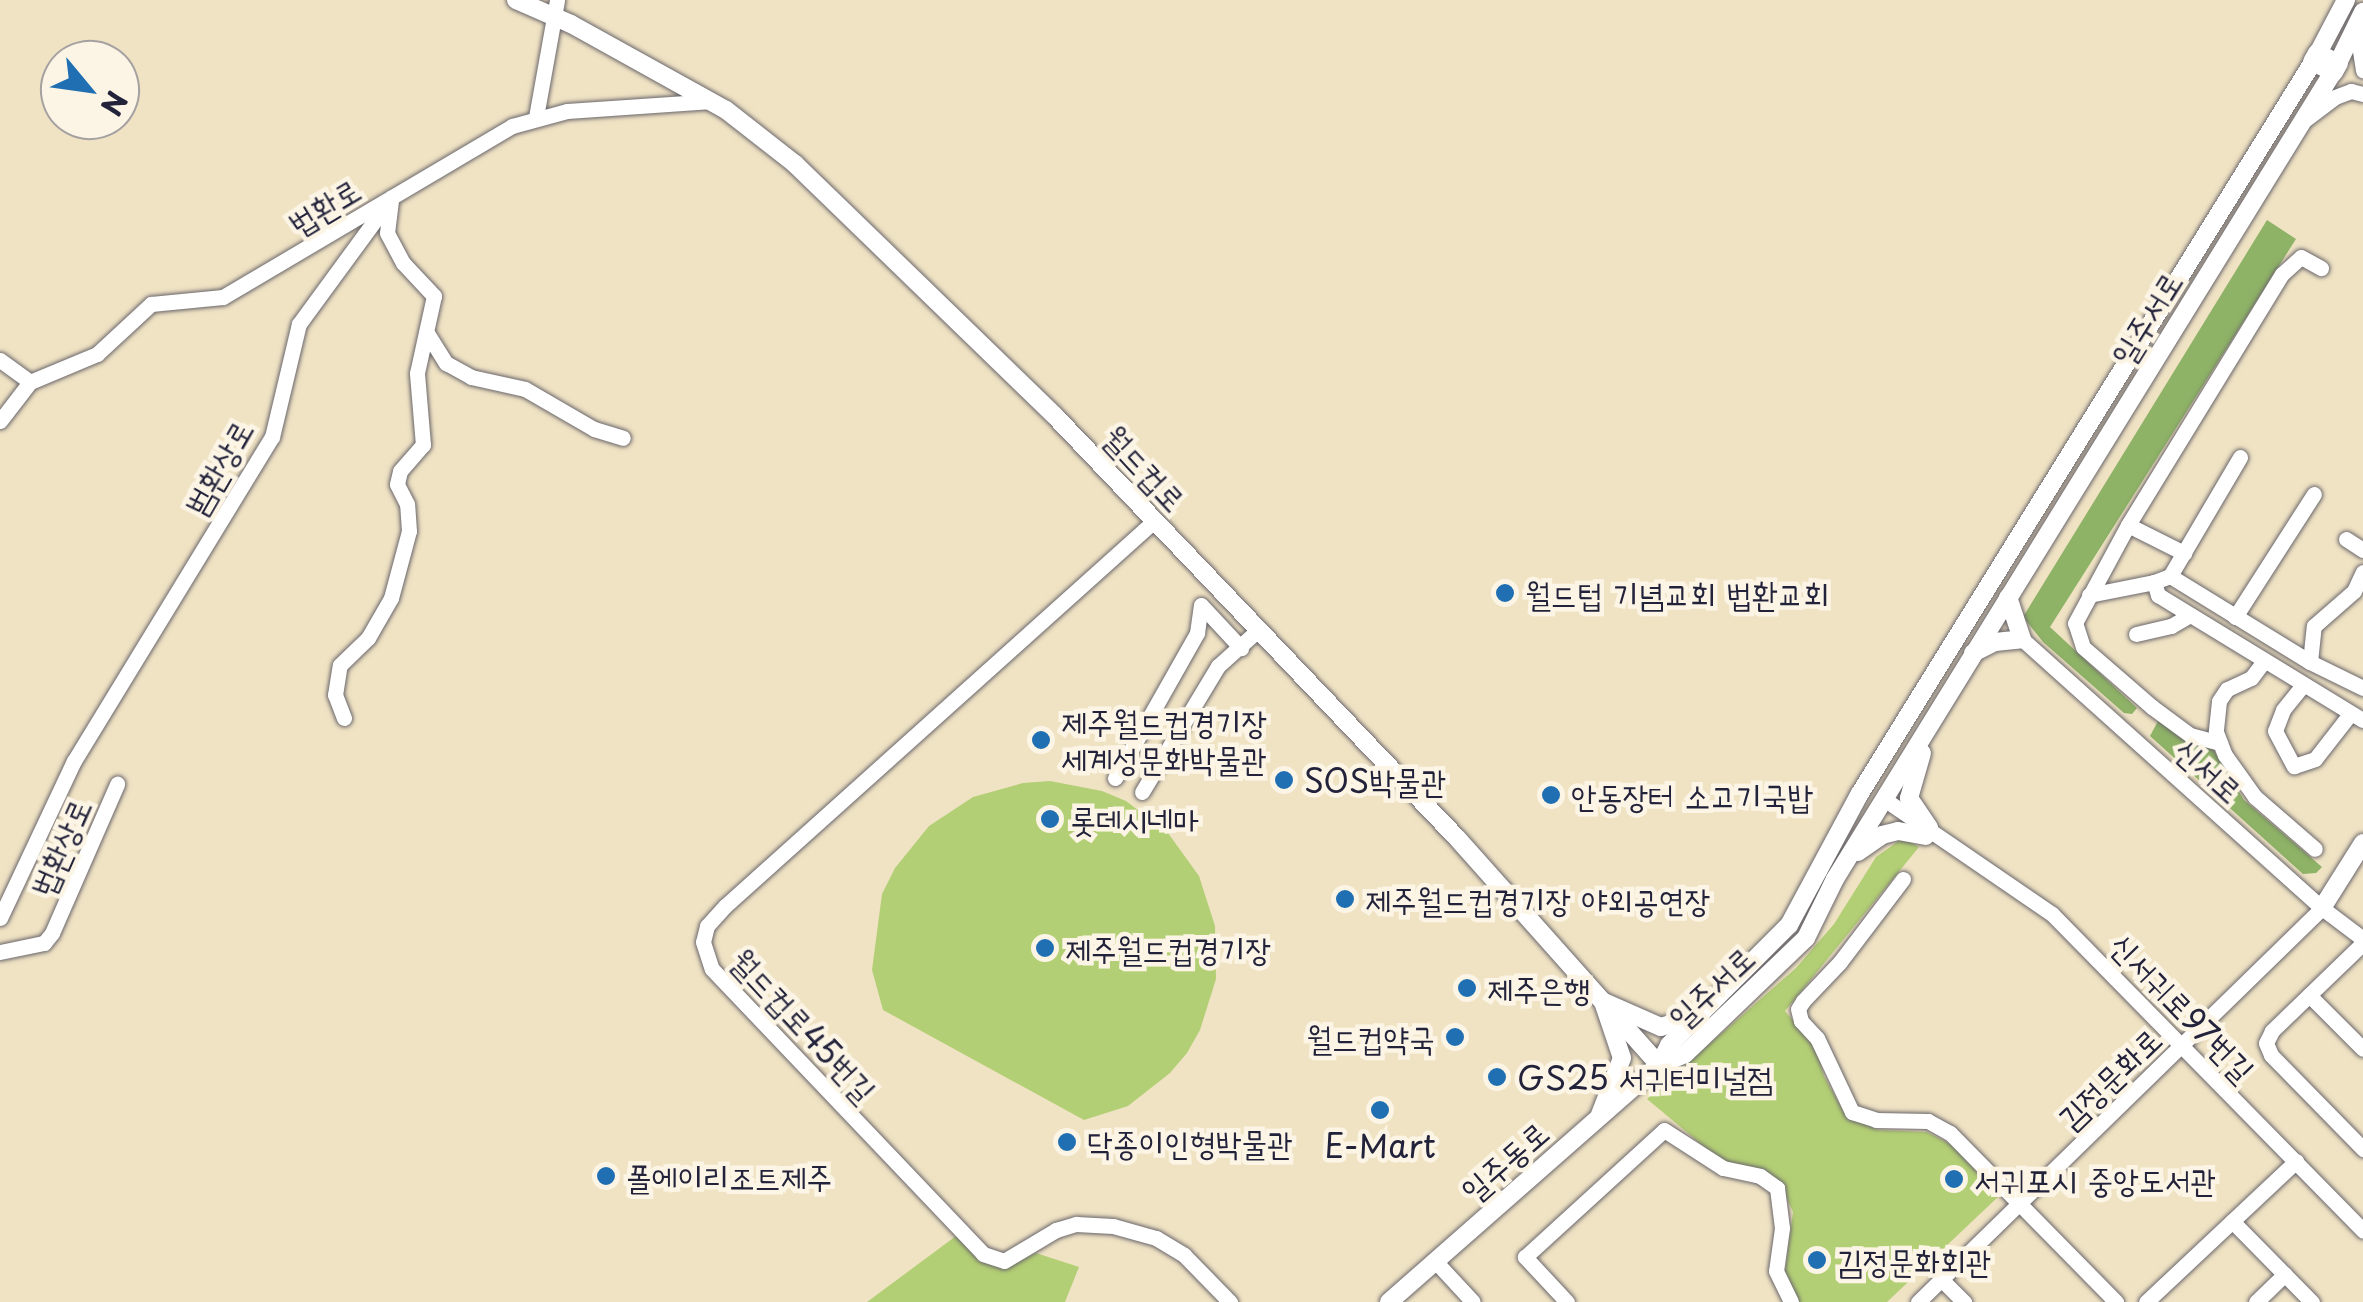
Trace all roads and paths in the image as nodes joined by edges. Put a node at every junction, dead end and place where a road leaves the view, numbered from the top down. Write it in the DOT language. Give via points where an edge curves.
graph roads {
  1 [pos="516,0"];
  2 [pos="2346,0"];
  3 [pos="556,8"];
  4 [pos="2360,18"];
  5 [pos="2316,58"];
  6 [pos="2335,68"];
  7 [pos="2363,74"];
  8 [pos="2363,91"];
  9 [pos="712,102"];
  10 [pos="536,117"];
  11 [pos="2303,122"];
  12 [pos="392,198"];
  13 [pos="2322,268"];
  14 [pos="427,332"];
  15 [pos="0,360"];
  16 [pos="30,382"];
  17 [pos="0,421"];
  18 [pos="622,438"];
  19 [pos="2240,457"];
  20 [pos="2314,494"];
  21 [pos="1154,521"];
  22 [pos="2128,526"];
  23 [pos="2346,539"];
  24 [pos="2363,550"];
  25 [pos="2184,554"];
  26 [pos="2363,572"];
  27 [pos="2162,579"];
  28 [pos="2089,595"];
  29 [pos="2008,597"];
  30 [pos="2190,615"];
  31 [pos="2236,617"];
  32 [pos="1258,631"];
  33 [pos="2136,634"];
  34 [pos="2022,640"];
  35 [pos="1241,648"];
  36 [pos="1973,654"];
  37 [pos="2264,661"];
  38 [pos="2310,662"];
  39 [pos="2303,685"];
  40 [pos="2363,688"];
  41 [pos="1935,715"];
  42 [pos="2356,717"];
  43 [pos="344,718"];
  44 [pos="2220,744"];
  45 [pos="74,760"];
  46 [pos="1115,778"];
  47 [pos="118,784"];
  48 [pos="1862,791"];
  49 [pos="1142,792"];
  50 [pos="1882,803"];
  51 [pos="1928,832"];
  52 [pos="2363,843"];
  53 [pos="2316,849"];
  54 [pos="1835,879"];
  55 [pos="1903,879"];
  56 [pos="2322,908"];
  57 [pos="0,918"];
  58 [pos="2363,941"];
  59 [pos="0,952"];
  60 [pos="2309,995"];
  61 [pos="1603,1002"];
  62 [pos="1700,1014"];
  63 [pos="2183,1046"];
  64 [pos="2363,1049"];
  65 [pos="1659,1065"];
  66 [pos="1599,1118"];
  67 [pos="2363,1150"];
  68 [pos="2296,1161"];
  69 [pos="2018,1203"];
  70 [pos="2232,1221"];
  71 [pos="2363,1230"];
  72 [pos="1436,1262"];
  73 [pos="2285,1274"];
  74 [pos="1933,1293"];
  75 [pos="1230,1302"];
  76 [pos="1389,1302"];
  77 [pos="1474,1302"];
  78 [pos="1567,1302"];
  79 [pos="1790,1302"];
  80 [pos="1964,1302"];
  81 [pos="2116,1302"];
  82 [pos="2146,1302"];
  83 [pos="2256,1302"];
  84 [pos="2312,1302"];
  1 -- 3 [label="main road, 월드컵로"];
  2 -- 5 [label="main road, 일주서로"];
  3 -- 9 [label="main road, 월드컵로"];
  3 -- 10 [label="street"];
  4 -- 6 [label="main road, 일주서로"];
  4 -- 7 [label="street"];
  5 -- 6 [label="main road"];
  5 -- 48 [label="main road, 일주서로"];
  6 -- 7 [label="street"];
  6 -- 8 [label="street"];
  6 -- 11 [label="main road, 일주서로"];
  8 -- 11 [label="street" via="2335,96"];
  9 -- 10 [label="street, 법환로"];
  9 -- 21 [label="main road, 월드컵로" via="822,190 1054,414"];
  10 -- 12 [label="street, 법환로"];
  11 -- 29 [label="main road, 일주서로"];
  12 -- 14 [label="street" via="388,232 403,264 434,296"];
  12 -- 16 [label="street, 법환로" via="223,298 151,304 97,354"];
  12 -- 45 [label="street, 범환상로" via="299,324 272,438"];
  13 -- 22 [label="street" via="2301,258 2282,274"];
  14 -- 18 [label="street" via="446,363 471,377 525,389"];
  14 -- 43 [label="street" via="417,374 423,445 397,484 409,531 391,598 368,638 340,665 335,695"];
  15 -- 16 [label="street"];
  16 -- 17 [label="street, 법환로"];
  19 -- 25 [label="street"];
  20 -- 31 [label="street"];
  21 -- 32 [label="main road, 월드컵로"];
  21 -- 75 [label="street, 월드컵로45번길" via="725,906 706,926 704,953 712,969 983,1254 1004,1261 1056,1230 1113,1226 1156,1238 1184,1255"];
  22 -- 25 [label="street"];
  22 -- 28 [label="street"];
  23 -- 24 [label="street"];
  25 -- 27 [label="street"];
  26 -- 38 [label="street" via="2354,591 2314,626"];
  27 -- 28 [label="street"];
  27 -- 30 [label="street" via="2158,596"];
  27 -- 31 [label="street"];
  28 -- 44 [label="street" via="2075,623 2083,647 2190,735"];
  29 -- 34 [label="main road"];
  29 -- 36 [label="main road, 일주서로"];
  30 -- 33 [label="street"];
  30 -- 37 [label="street"];
  31 -- 38 [label="street"];
  32 -- 35 [label="street"];
  32 -- 61 [label="main road, 월드컵로"];
  34 -- 36 [label="main road" via="1995,642"];
  34 -- 56 [label="street, 신서로"];
  35 -- 46 [label="street" via="1201,605 1197,633"];
  35 -- 49 [label="street" via="1218,666"];
  36 -- 41 [label="main road, 일주서로"];
  37 -- 39 [label="street"];
  37 -- 44 [label="street" via="2220,700"];
  38 -- 40 [label="street"];
  39 -- 42 [label="street"];
  39 -- 42 [label="street" via="2274,731 2294,766 2315,760"];
  41 -- 50 [label="main road, 일주서로"];
  41 -- 51 [label="main road" via="1909,798"];
  44 -- 53 [label="street" via="2255,798"];
  45 -- 57 [label="street, 법환상로"];
  47 -- 59 [label="street, 법환상로" via="52,933 44,943"];
  48 -- 50 [label="main road"];
  48 -- 62 [label="main road, 일주서로" via="1789,925"];
  50 -- 51 [label="street, 신서귀로97번길"];
  50 -- 54 [label="main road, 일주서로"];
  51 -- 54 [label="main road" via="1882,836"];
  51 -- 63 [label="street, 신서귀로97번길" via="2052,914"];
  52 -- 56 [label="main road"];
  54 -- 65 [label="main road, 일주서로" via="1806,938 1685,1054"];
  55 -- 69 [label="street" via="1803,1001 1801,1021 1817,1038 1852,1112 1940,1126"];
  56 -- 58 [label="street, 신서로"];
  56 -- 63 [label="street, 김정문화로"];
  58 -- 60 [label="street"];
  60 -- 64 [label="street"];
  60 -- 67 [label="street" via="2272,1031 2268,1048"];
  61 -- 62 [label="main road" via="1660,1027"];
  61 -- 65 [label="main road, 월드컵로"];
  61 -- 66 [label="main road" via="1622,1058"];
  62 -- 65 [label="main road, 일주서로"];
  63 -- 68 [label="street, 신서귀로97번길"];
  63 -- 69 [label="street, 김정문화로"];
  65 -- 66 [label="main road, 일주동로"];
  66 -- 72 [label="main road, 일주동로"];
  68 -- 70 [label="street"];
  68 -- 71 [label="street, 신서귀로97번길"];
  69 -- 74 [label="street, 김정문화로"];
  69 -- 81 [label="street"];
  70 -- 73 [label="street"];
  70 -- 82 [label="street"];
  72 -- 76 [label="main road, 일주동로"];
  72 -- 77 [label="street"];
  73 -- 83 [label="street"];
  73 -- 84 [label="street"];
  74 -- 80 [label="street"];
  78 -- 79 [label="street" via="1525,1258 1664,1130 1723,1168 1760,1176 1777,1188 1782,1228 1776,1271"];
}
